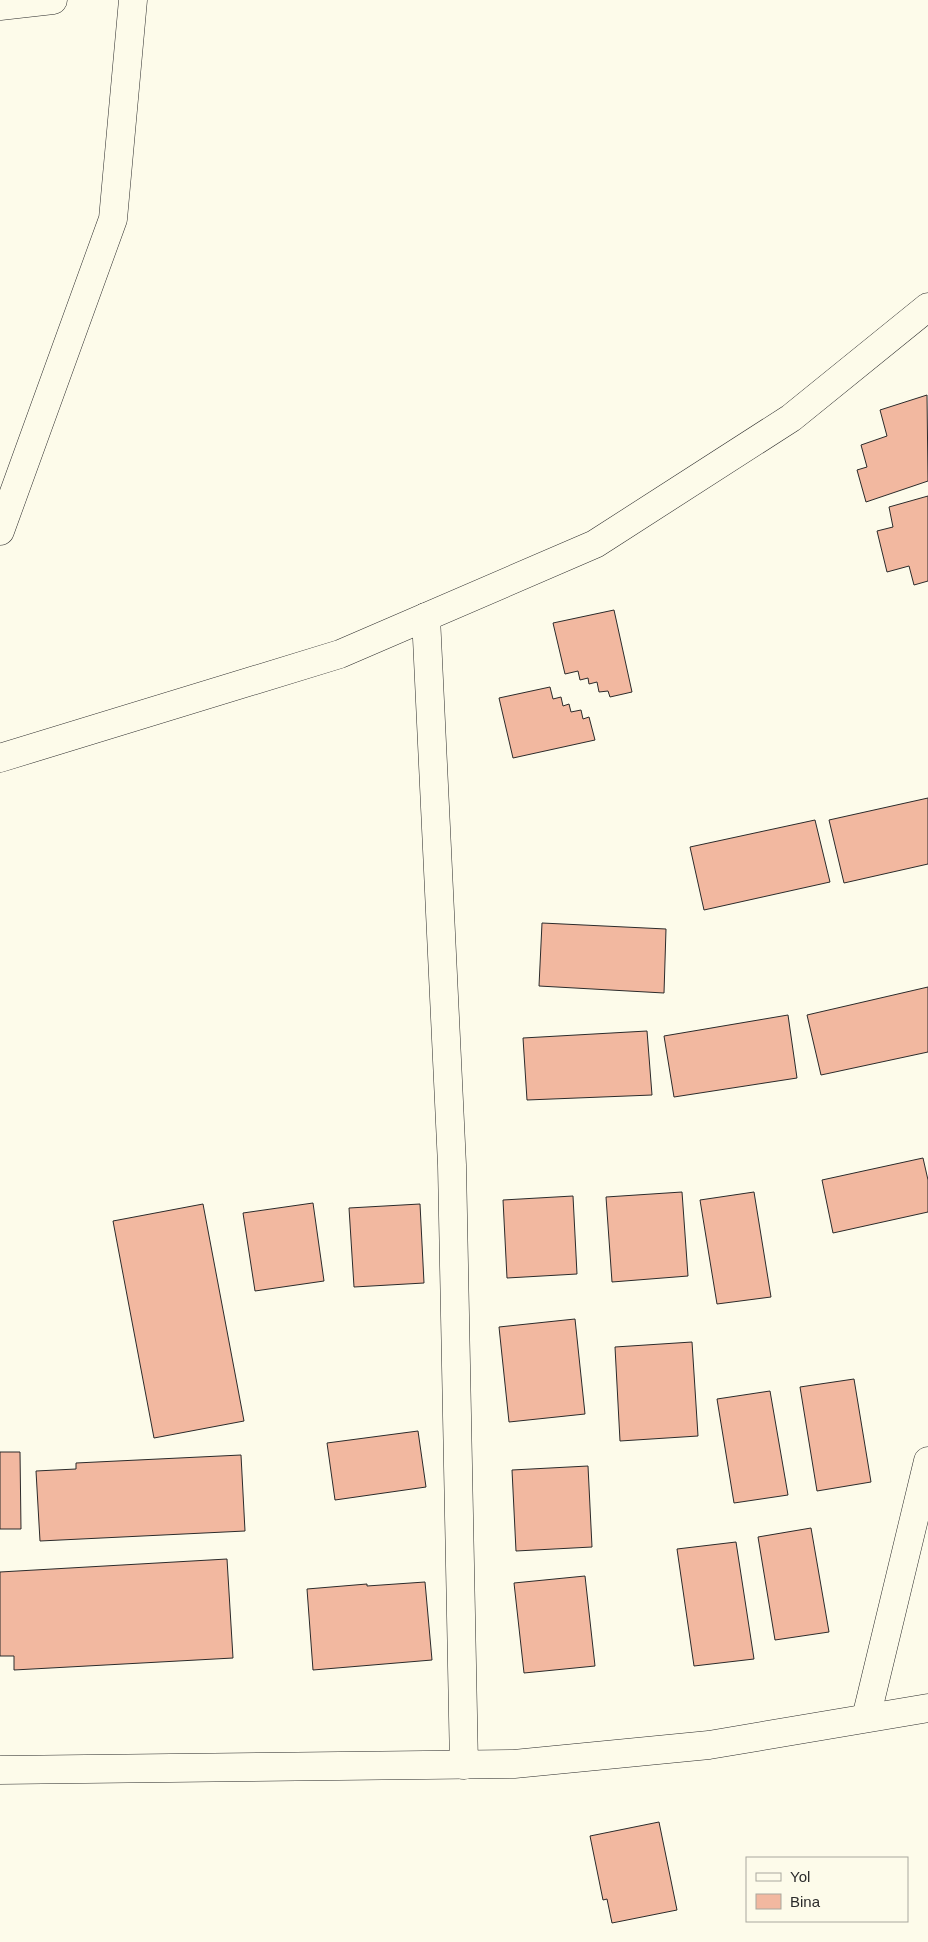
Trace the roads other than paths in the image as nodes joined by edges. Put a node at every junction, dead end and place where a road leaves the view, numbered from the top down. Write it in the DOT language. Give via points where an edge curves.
graph roads {
  1 [pos="53,0"];
  2 [pos="133,0"];
  3 [pos="0,6"];
  4 [pos="926,312"];
  5 [pos="0,531"];
  6 [pos="426,617"];
  7 [pos="0,758"];
  8 [pos="928,1461"];
  9 [pos="928,1708"];
  10 [pos="866,1718"];
  11 [pos="464,1765"];
  12 [pos="0,1770"];
  1 -- 3 [label="street"];
  2 -- 5 [label="street" via="112,219"];
  4 -- 6 [label="street" via="791,418 595,544"];
  6 -- 7 [label="street" via="340,654"];
  6 -- 11 [label="street" via="452,1165"];
  8 -- 10 [label="street"];
  9 -- 10 [label="street"];
  10 -- 11 [label="street" via="709,1745 514,1764"];
  11 -- 12 [label="street"];
}
